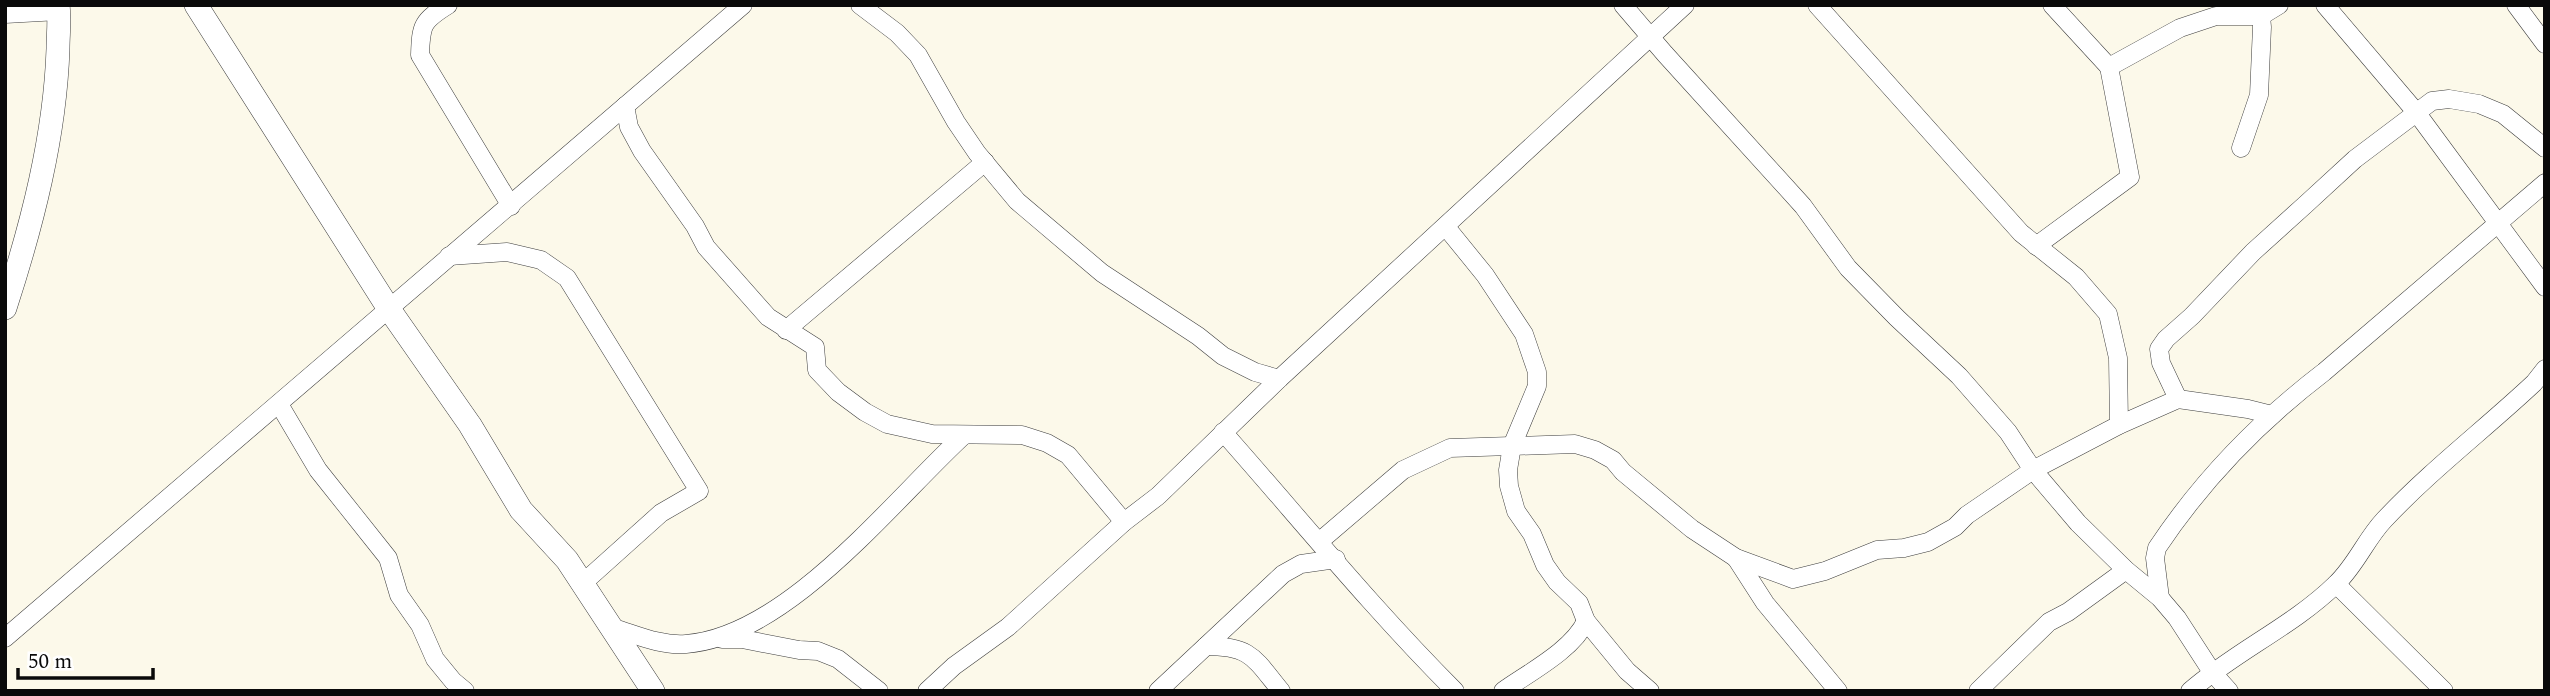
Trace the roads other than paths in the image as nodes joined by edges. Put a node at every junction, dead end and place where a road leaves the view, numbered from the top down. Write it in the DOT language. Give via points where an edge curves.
graph roads {
  1 [pos="196,5"];
  2 [pos="449,5"];
  3 [pos="743,5"];
  4 [pos="860,5"];
  5 [pos="1623,5"];
  6 [pos="1685,5"];
  7 [pos="1817,5"];
  8 [pos="2052,5"];
  9 [pos="2279,5"];
  10 [pos="2325,5"];
  11 [pos="2516,5"];
  12 [pos="59,8"];
  13 [pos="2261,10"];
  14 [pos="5,14"];
  15 [pos="1650,37"];
  16 [pos="2545,44"];
  17 [pos="2109,67"];
  18 [pos="625,106"];
  19 [pos="2416,112"];
  20 [pos="2241,148"];
  21 [pos="2545,148"];
  22 [pos="985,162"];
  23 [pos="2545,183"];
  24 [pos="512,206"];
  25 [pos="2498,222"];
  26 [pos="1446,227"];
  27 [pos="2036,246"];
  28 [pos="449,256"];
  29 [pos="2545,287"];
  30 [pos="5,309"];
  31 [pos="388,309"];
  32 [pos="786,330"];
  33 [pos="2545,369"];
  34 [pos="1279,379"];
  35 [pos="2178,399"];
  36 [pos="279,404"];
  37 [pos="2272,415"];
  38 [pos="2119,425"];
  39 [pos="1223,432"];
  40 [pos="964,435"];
  41 [pos="1512,446"];
  42 [pos="2033,470"];
  43 [pos="1125,522"];
  44 [pos="1320,541"];
  45 [pos="1736,558"];
  46 [pos="1336,559"];
  47 [pos="2126,570"];
  48 [pos="583,583"];
  49 [pos="2336,584"];
  50 [pos="2160,598"];
  51 [pos="1586,621"];
  52 [pos="614,628"];
  53 [pos="5,638"];
  54 [pos="715,639"];
  55 [pos="1206,646"];
  56 [pos="2212,672"];
  57 [pos="465,691"];
  58 [pos="653,691"];
  59 [pos="879,691"];
  60 [pos="927,691"];
  61 [pos="1158,691"];
  62 [pos="1281,691"];
  63 [pos="1455,691"];
  64 [pos="1503,691"];
  65 [pos="1650,691"];
  66 [pos="1838,691"];
  67 [pos="1978,691"];
  68 [pos="2190,691"];
  69 [pos="2229,691"];
  70 [pos="2444,691"];
  1 -- 31 [label="street"];
  2 -- 24 [label="street" via="432,15 421,30 420,55"];
  3 -- 18 [label="street"];
  4 -- 22 [label="street" via="918,55"];
  5 -- 15 [label="street"];
  6 -- 15 [label="street"];
  7 -- 27 [label="street"];
  8 -- 17 [label="street"];
  9 -- 13 [label="street"];
  10 -- 19 [label="street"];
  11 -- 16 [label="street"];
  12 -- 14 [label="street"];
  12 -- 30 [label="street" via="57,77 48,134 27,240"];
  13 -- 17 [label="street" via="2217,16 2179,28"];
  13 -- 20 [label="street" via="2259,95"];
  15 -- 26 [label="street"];
  15 -- 42 [label="street" via="1803,206 1848,268 2008,432"];
  17 -- 27 [label="street" via="2130,177"];
  18 -- 24 [label="street"];
  18 -- 32 [label="street" via="629,127 642,150 706,247 768,317"];
  19 -- 21 [label="street" via="2432,101 2479,104 2503,114"];
  19 -- 25 [label="street"];
  19 -- 35 [label="street" via="2355,159 2166,339 2159,349 2161,363"];
  22 -- 32 [label="street"];
  22 -- 34 [label="street" via="1017,201 1102,273 1234,363"];
  23 -- 25 [label="street"];
  24 -- 28 [label="street"];
  25 -- 29 [label="street"];
  25 -- 37 [label="street"];
  26 -- 34 [label="street"];
  26 -- 41 [label="street" via="1524,334 1537,372 1537,386"];
  27 -- 38 [label="street" via="2076,277 2108,314 2118,358"];
  28 -- 31 [label="street"];
  28 -- 48 [label="street" via="506,252 541,260 567,278 699,491 661,513"];
  31 -- 36 [label="street"];
  31 -- 48 [label="street" via="470,425 521,510"];
  32 -- 40 [label="street" via="815,348 817,370 838,392 887,425"];
  33 -- 49 [label="street" via="2384,521"];
  34 -- 39 [label="street"];
  35 -- 37 [label="street"];
  35 -- 38 [label="street"];
  36 -- 53 [label="street"];
  36 -- 57 [label="street" via="318,470 388,558 399,596 435,659"];
  37 -- 50 [label="street" via="2203,487 2157,548"];
  38 -- 42 [label="street"];
  39 -- 43 [label="street"];
  39 -- 44 [label="street"];
  40 -- 43 [label="street" via="1022,435 1047,443 1068,455"];
  40 -- 54 [label="street" via="826,571 772,610"];
  41 -- 44 [label="street" via="1450,448 1403,470"];
  41 -- 45 [label="street" via="1576,444 1595,450 1613,460 1692,529"];
  41 -- 51 [label="street" via="1508,470 1516,511 1545,565 1579,603"];
  42 -- 45 [label="street" via="1928,542 1877,550 1793,579"];
  42 -- 47 [label="street"];
  43 -- 60 [label="street" via="1008,628"];
  44 -- 46 [label="street"];
  45 -- 66 [label="street" via="1765,603"];
  46 -- 55 [label="street" via="1301,564 1283,574"];
  46 -- 63 [label="street"];
  47 -- 50 [label="street"];
  47 -- 67 [label="street" via="2049,622"];
  48 -- 52 [label="street"];
  49 -- 56 [label="street"];
  49 -- 70 [label="street"];
  50 -- 56 [label="street"];
  51 -- 64 [label="street" via="1568,644"];
  51 -- 65 [label="street"];
  52 -- 54 [label="street" via="660,642"];
  52 -- 58 [label="street"];
  54 -- 59 [label="street" via="818,651 838,659"];
  55 -- 61 [label="street"];
  55 -- 62 [label="street" via="1231,646 1249,653"];
  56 -- 68 [label="street"];
  56 -- 69 [label="street"];
}
